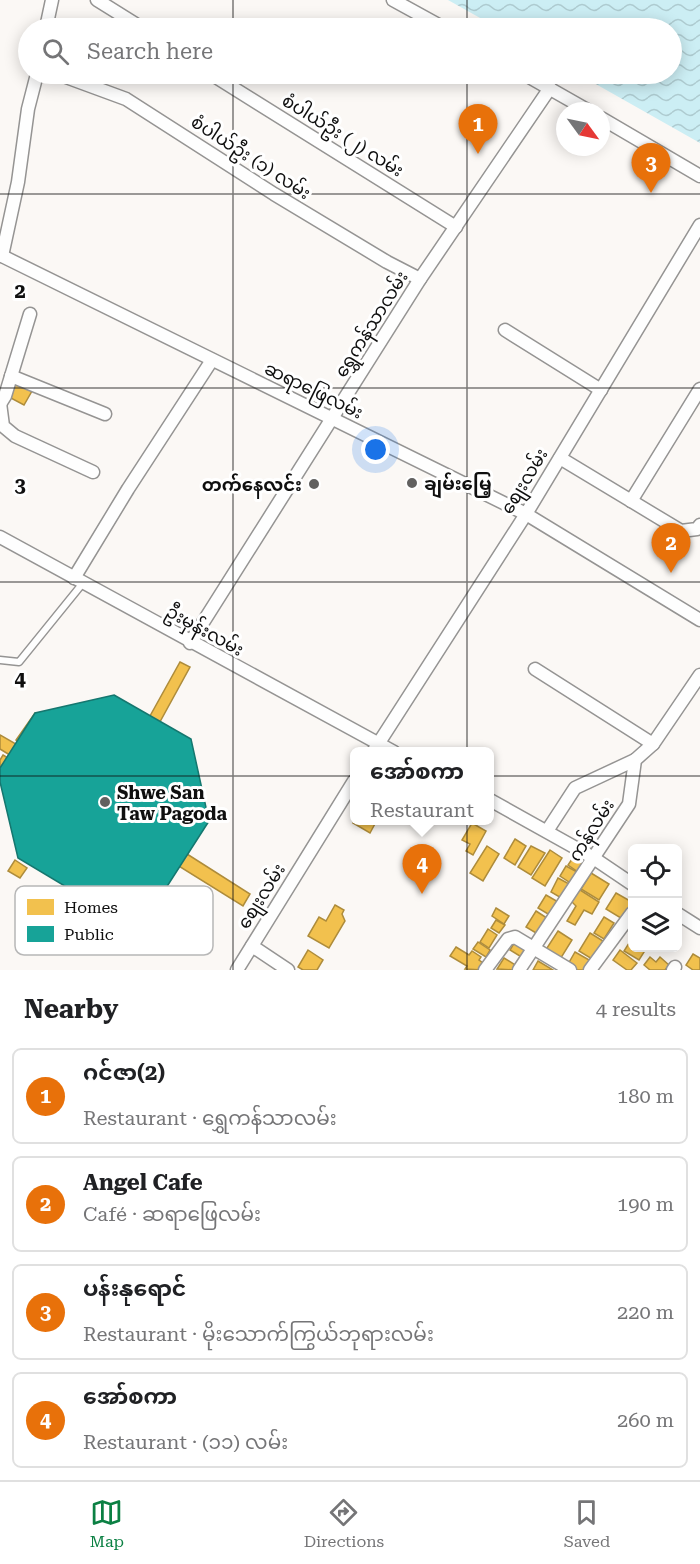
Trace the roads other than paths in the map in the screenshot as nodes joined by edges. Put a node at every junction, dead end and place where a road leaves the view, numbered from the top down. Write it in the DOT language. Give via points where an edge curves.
graph roads {
  1 [pos="52,0"];
  2 [pos="98,0"];
  3 [pos="393,0"];
  4 [pos="48,18"];
  5 [pos="126,18"];
  6 [pos="426,18"];
  7 [pos="34,84"];
  8 [pos="85,84"];
  9 [pos="227,84"];
  10 [pos="543,84"];
  11 [pos="550,88"];
  12 [pos="574,102"];
  13 [pos="610,123"];
  14 [pos="700,176"];
  15 [pos="700,225"];
  16 [pos="456,227"];
  17 [pos="1,256"];
  18 [pos="420,279"];
  19 [pos="30,314"];
  20 [pos="505,330"];
  21 [pos="212,360"];
  22 [pos="11,376"];
  23 [pos="700,389"];
  24 [pos="600,390"];
  25 [pos="0,404"];
  26 [pos="105,414"];
  27 [pos="333,420"];
  28 [pos="560,458"];
  29 [pos="93,472"];
  30 [pos="632,501"];
  31 [pos="526,514"];
  32 [pos="700,525"];
  33 [pos="0,537"];
  34 [pos="79,581"];
  35 [pos="700,620"];
  36 [pos="190,643"];
  37 [pos="0,660"];
  38 [pos="535,669"];
  39 [pos="700,675"];
  40 [pos="653,744"];
  41 [pos="375,747"];
  42 [pos="635,760"];
  43 [pos="350,787"];
  44 [pos="494,803"];
  45 [pos="547,831"];
  46 [pos="595,859"];
  47 [pos="628,881"];
  48 [pos="682,917"];
  49 [pos="628,920"];
  50 [pos="700,928"];
  51 [pos="252,946"];
  52 [pos="535,948"];
  53 [pos="237,970"];
  54 [pos="288,970"];
  55 [pos="485,970"];
  56 [pos="519,970"];
  57 [pos="570,970"];
  58 [pos="590,970"];
  1 -- 4 [label="street"];
  2 -- 5 [label="street"];
  3 -- 6 [label="street"];
  7 -- 17 [label="street"];
  8 -- 18 [label="street, စံပါယ်ဦး (၁) လမ်း" via="126,99 274,194"];
  9 -- 16 [label="street, စံပါယ်ဦး (၂) လမ်း"];
  10 -- 11 [label="street"];
  11 -- 12 [label="street"];
  11 -- 16 [label="street, ‌ရွှေကန်သာလမ်း"];
  13 -- 14 [label="street"];
  15 -- 24 [label="street, စျေးလမ်း"];
  16 -- 18 [label="street, ‌ရွှေကန်သာလမ်း"];
  17 -- 21 [label="street, ဆရာဖြေလမ်း"];
  18 -- 27 [label="street, ‌ရွှေကန်သာလမ်း"];
  19 -- 22 [label="street"];
  20 -- 24 [label="street"];
  21 -- 27 [label="street, ဆရာဖြေလမ်း"];
  21 -- 34 [label="street" via="128,489"];
  22 -- 25 [label="street"];
  22 -- 26 [label="street"];
  23 -- 30 [label="street"];
  24 -- 28 [label="street, စျေးလမ်း"];
  25 -- 29 [label="street" via="3,426 15,436"];
  27 -- 31 [label="street, ဆရာဖြေလမ်း"];
  27 -- 36 [label="street, ‌ရွှေကန်သာလမ်း"];
  28 -- 30 [label="street"];
  28 -- 31 [label="street, စျေးလမ်း"];
  30 -- 32 [label="street" via="681,531 698,529"];
  31 -- 35 [label="street, ဆရာဖြေလမ်း"];
  31 -- 41 [label="street, စျေးလမ်း"];
  33 -- 34 [label="street, ဦးမှန်းလမ်း"];
  34 -- 36 [label="street, ဦးမှန်းလမ်း"];
  34 -- 37 [label="lane" via="19,662"];
  36 -- 41 [label="street, ဦးမှန်းလမ်း"];
  38 -- 40 [label="street"];
  39 -- 40 [label="street"];
  40 -- 42 [label="street"];
  42 -- 45 [label="street" via="575,788"];
  42 -- 46 [label="street, ကန်လမ်း" via="629,804"];
  43 -- 51 [label="street, စျေးလမ်း"];
  44 -- 45 [label="street"];
  45 -- 46 [label="street"];
  46 -- 47 [label="street"];
  46 -- 52 [label="street, ကန်လမ်း"];
  48 -- 50 [label="street"];
  49 -- 58 [label="street"];
  51 -- 53 [label="street, စျေးလမ်း"];
  51 -- 54 [label="street"];
  52 -- 55 [label="street" via="515,937 508,939"];
  52 -- 56 [label="street, ကန်လမ်း"];
  52 -- 57 [label="street"];
}
